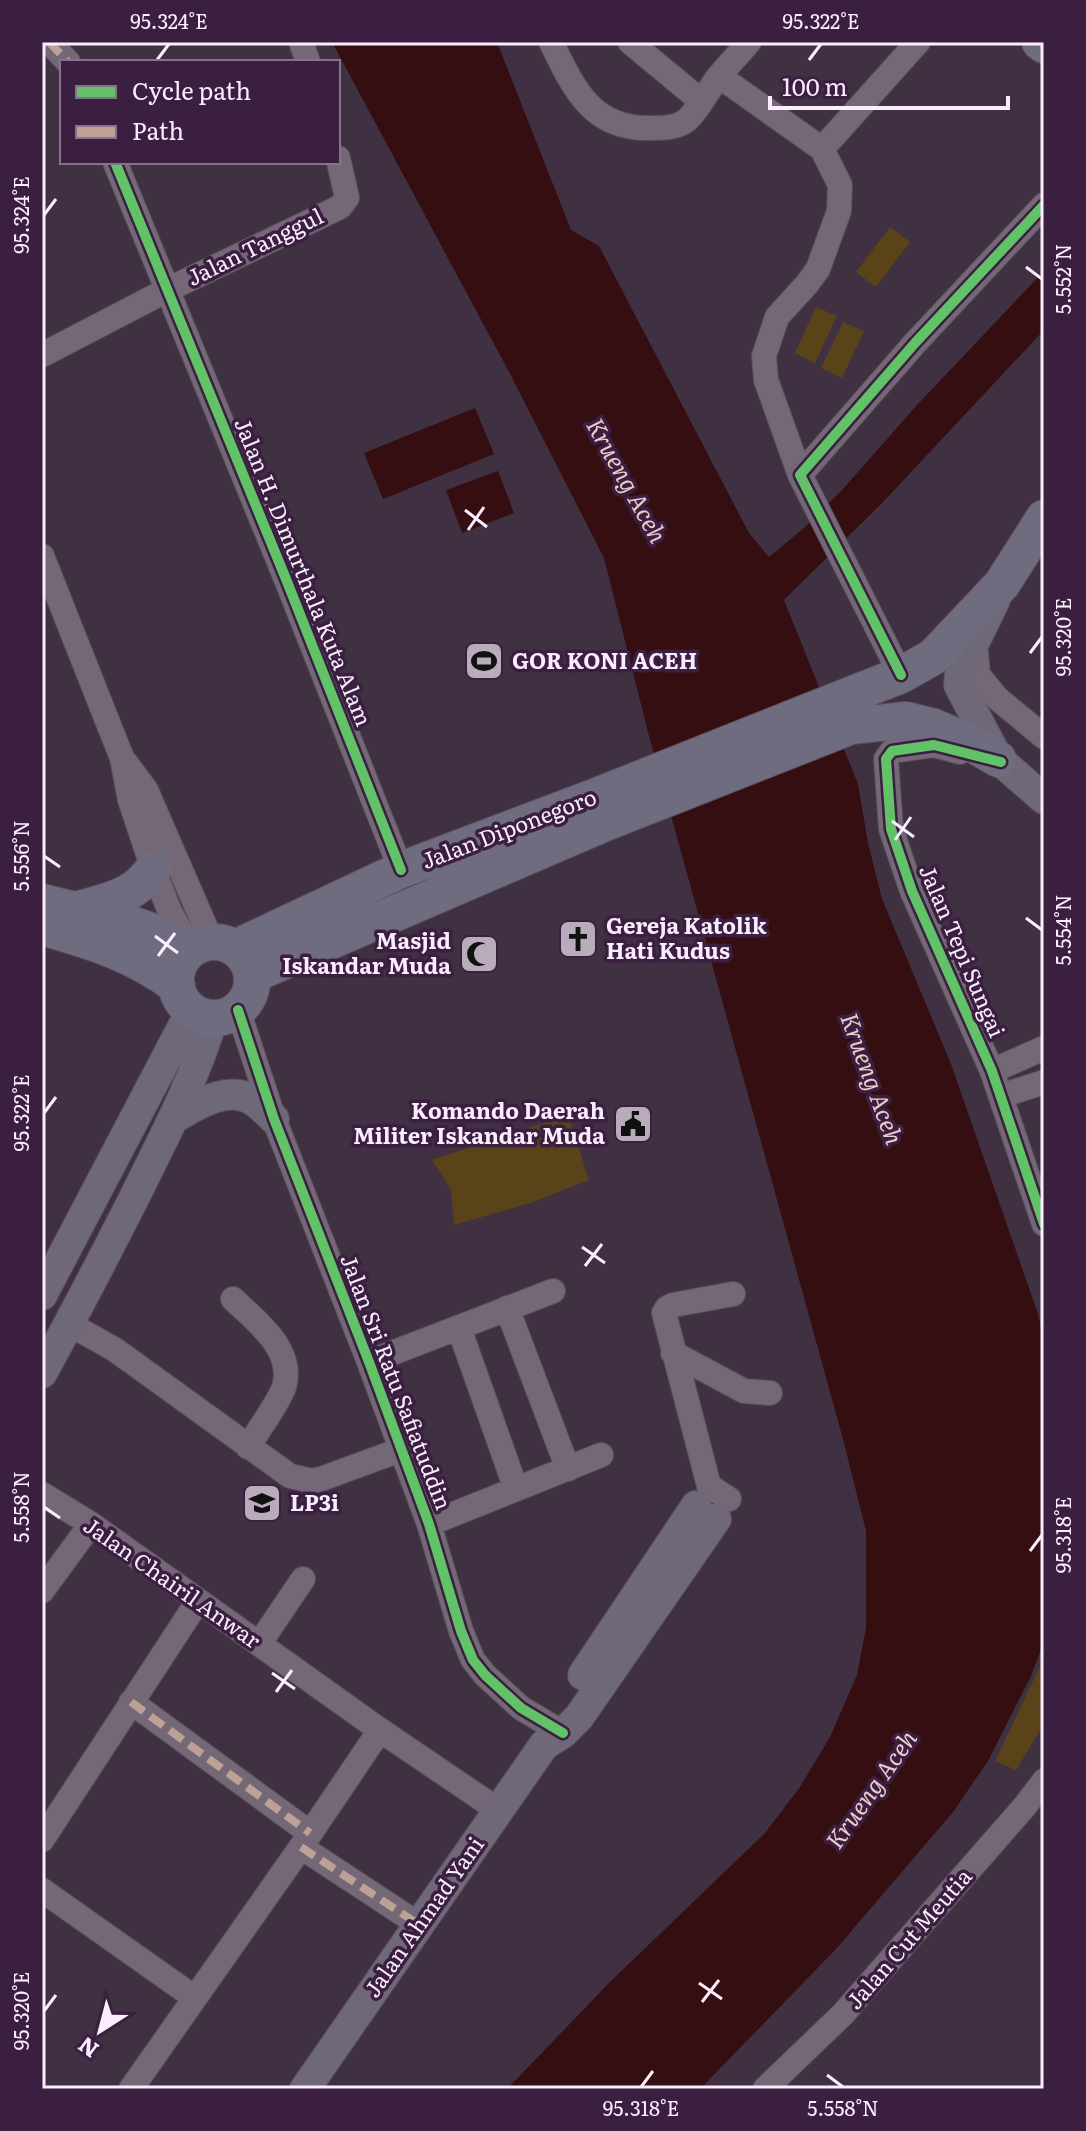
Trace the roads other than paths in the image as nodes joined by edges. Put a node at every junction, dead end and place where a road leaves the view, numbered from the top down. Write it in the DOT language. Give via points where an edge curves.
graph roads {
  1 [pos="49,42"];
  2 [pos="551,42"];
  3 [pos="630,42"];
  4 [pos="749,42"];
  5 [pos="918,42"];
  6 [pos="66,60"];
  7 [pos="719,76"];
  8 [pos="701,101"];
  9 [pos="822,149"];
  10 [pos="116,164"];
  11 [pos="339,164"];
  12 [pos="1044,205"];
  13 [pos="167,290"];
  14 [pos="42,355"];
  15 [pos="800,475"];
  16 [pos="1044,518"];
  17 [pos="42,556"];
  18 [pos="1002,584"];
  19 [pos="975,641"];
  20 [pos="901,675"];
  21 [pos="845,713"];
  22 [pos="1044,737"];
  23 [pos="122,758"];
  24 [pos="999,761"];
  25 [pos="1044,799"];
  26 [pos="606,807"];
  27 [pos="153,869"];
  28 [pos="401,870"];
  29 [pos="58,906"];
  30 [pos="42,927"];
  31 [pos="211,977"];
  32 [pos="1044,1048"];
  33 [pos="992,1071"];
  34 [pos="1044,1082"];
  35 [pos="1001,1096"];
  36 [pos="174,1118"];
  37 [pos="274,1119"];
  38 [pos="1044,1224"];
  39 [pos="553,1291"];
  40 [pos="733,1294"];
  41 [pos="42,1295"];
  42 [pos="233,1299"];
  43 [pos="507,1308"];
  44 [pos="69,1324"];
  45 [pos="459,1328"];
  46 [pos="673,1353"];
  47 [pos="369,1362"];
  48 [pos="42,1373"];
  49 [pos="770,1393"];
  50 [pos="248,1447"];
  51 [pos="400,1450"];
  52 [pos="601,1455"];
  53 [pos="568,1469"];
  54 [pos="516,1489"];
  55 [pos="42,1494"];
  56 [pos="714,1508"];
  57 [pos="91,1524"];
  58 [pos="429,1524"];
  59 [pos="303,1579"];
  60 [pos="42,1591"];
  61 [pos="198,1601"];
  62 [pos="259,1644"];
  63 [pos="131,1702"];
  64 [pos="380,1730"];
  65 [pos="552,1734"];
  66 [pos="1044,1781"];
  67 [pos="498,1810"];
  68 [pos="42,1840"];
  69 [pos="306,1840"];
  70 [pos="42,1890"];
  71 [pos="418,1924"];
  72 [pos="195,1998"];
  73 [pos="131,2089"];
  74 [pos="305,2089"];
  75 [pos="765,2089"];
  1 -- 6 [label="street"];
  2 -- 8 [label="street" via="582,97 612,123 636,129 678,125"];
  3 -- 8 [label="street"];
  4 -- 7 [label="street"];
  5 -- 9 [label="street"];
  7 -- 8 [label="street"];
  7 -- 9 [label="street"];
  9 -- 15 [label="street" via="840,185 839,211 818,269 777,317 764,356 766,380"];
  10 -- 13 [label="street, Jalan H. Dimurthala Kuta Alam"];
  11 -- 13 [label="street, Jalan Tanggul" via="347,198 340,207"];
  12 -- 15 [label="street"];
  13 -- 14 [label="street"];
  13 -- 28 [label="street, Jalan H. Dimurthala Kuta Alam"];
  15 -- 20 [label="street"];
  16 -- 18 [label="highway"];
  17 -- 23 [label="street"];
  18 -- 19 [label="main road"];
  18 -- 20 [label="highway" via="933,657"];
  19 -- 22 [label="street" via="978,675"];
  19 -- 24 [label="main road" via="961,664 959,685"];
  20 -- 21 [label="highway"];
  21 -- 24 [label="highway" via="934,727"];
  21 -- 26 [label="highway"];
  23 -- 27 [label="street"];
  23 -- 31 [label="street" via="146,790"];
  24 -- 25 [label="main road"];
  24 -- 33 [label="street, Jalan Tepi Sungai" via="934,745 892,751 886,759 895,841"];
  26 -- 28 [label="highway, Jalan Diponegoro"];
  26 -- 31 [label="highway"];
  27 -- 29 [label="highway" via="133,891"];
  27 -- 31 [label="street" via="170,912"];
  28 -- 31 [label="highway, Jalan Diponegoro"];
  29 -- 31 [label="highway" via="154,932"];
  30 -- 31 [label="highway" via="141,962"];
  31 -- 36 [label="main road" via="201,1057"];
  31 -- 37 [label="street, Jalan Sri Ratu Safiatuddin"];
  31 -- 41 [label="main road"];
  32 -- 33 [label="street"];
  33 -- 35 [label="street, Jalan Tepi Sungai"];
  34 -- 35 [label="street"];
  35 -- 38 [label="street, Jalan Tepi Sungai"];
  36 -- 37 [label="main road" via="205,1100 241,1095"];
  36 -- 44 [label="main road"];
  37 -- 47 [label="street, Jalan Sri Ratu Safiatuddin"];
  39 -- 43 [label="street"];
  40 -- 46 [label="street" via="667,1308"];
  42 -- 50 [label="street" via="269,1333 284,1358 286,1376 284,1389"];
  43 -- 45 [label="street"];
  43 -- 53 [label="street"];
  44 -- 48 [label="main road"];
  44 -- 50 [label="street" via="114,1349"];
  45 -- 47 [label="street"];
  45 -- 54 [label="street"];
  46 -- 49 [label="street" via="744,1391"];
  46 -- 56 [label="street"];
  47 -- 51 [label="street, Jalan Sri Ratu Safiatuddin"];
  50 -- 51 [label="street" via="290,1476 312,1481"];
  51 -- 58 [label="street, Jalan Sri Ratu Safiatuddin"];
  52 -- 53 [label="street"];
  53 -- 54 [label="street"];
  54 -- 58 [label="street"];
  55 -- 57 [label="street, Jalan Chairil Anwar"];
  56 -- 65 [label="main road, Jalan Ahmad Yani" via="673,1563 579,1717"];
  57 -- 60 [label="street"];
  57 -- 61 [label="street, Jalan Chairil Anwar"];
  58 -- 65 [label="street, Jalan Sri Ratu Safiatuddin" via="473,1660"];
  59 -- 62 [label="street"];
  61 -- 62 [label="street, Jalan Chairil Anwar"];
  61 -- 63 [label="street"];
  62 -- 64 [label="street, Jalan Chairil Anwar"];
  63 -- 68 [label="street"];
  63 -- 69 [label="street"];
  64 -- 67 [label="street, Jalan Chairil Anwar"];
  64 -- 69 [label="street"];
  65 -- 67 [label="main road, Jalan Ahmad Yani"];
  66 -- 75 [label="street, Jalan Cut Meutia" via="843,2014"];
  67 -- 71 [label="main road, Jalan Ahmad Yani"];
  69 -- 71 [label="street"];
  69 -- 72 [label="street"];
  70 -- 72 [label="street"];
  71 -- 74 [label="main road, Jalan Ahmad Yani"];
  72 -- 73 [label="street"];
}
